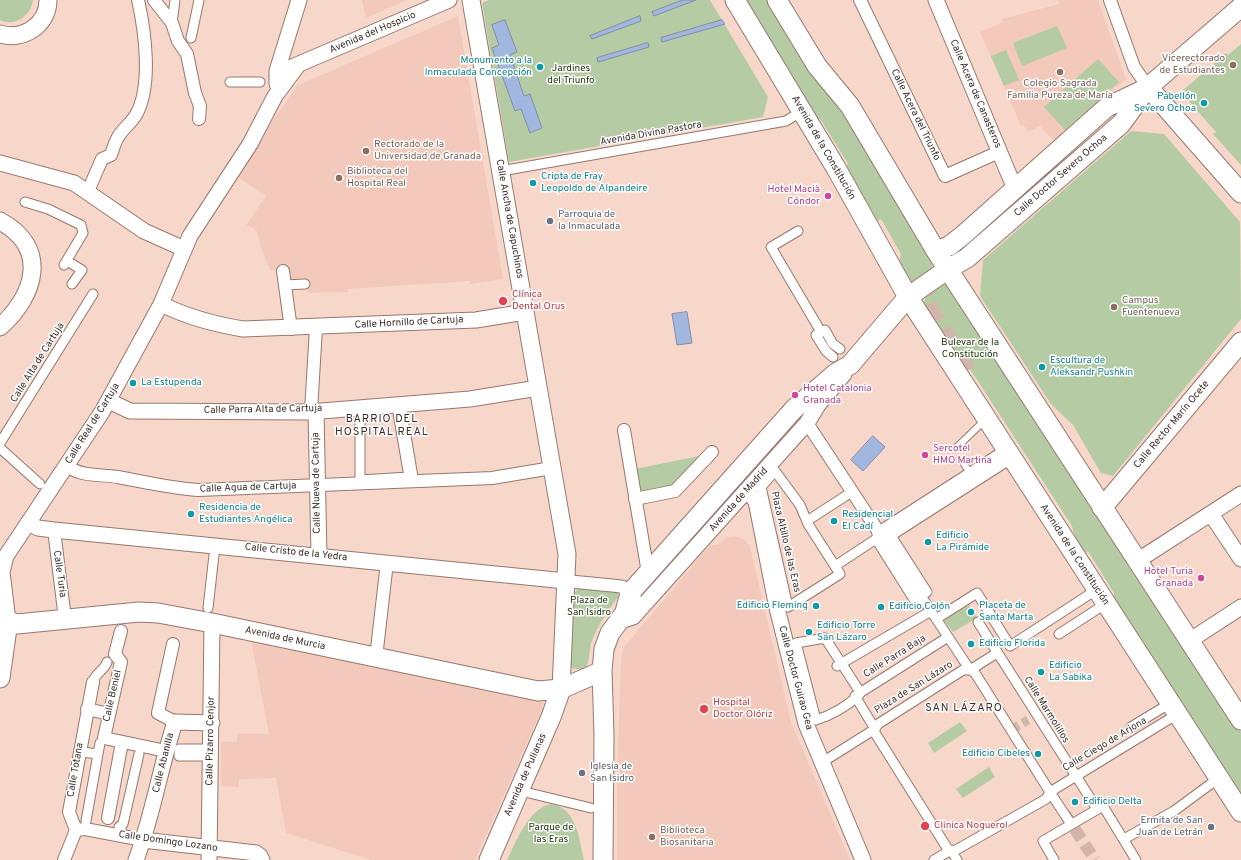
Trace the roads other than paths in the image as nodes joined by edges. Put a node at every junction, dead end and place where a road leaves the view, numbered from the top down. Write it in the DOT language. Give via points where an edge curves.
graph roads {
  1 [pos="48,0"];
  2 [pos="138,0"];
  3 [pos="154,0"];
  4 [pos="175,0"];
  5 [pos="199,0"];
  6 [pos="299,0"];
  7 [pos="449,0"];
  8 [pos="471,0"];
  9 [pos="735,0"];
  10 [pos="777,0"];
  11 [pos="860,0"];
  12 [pos="936,0"];
  13 [pos="1110,0"];
  14 [pos="1241,7"];
  15 [pos="172,23"];
  16 [pos="0,34"];
  17 [pos="191,38"];
  18 [pos="283,50"];
  19 [pos="298,65"];
  20 [pos="230,82"];
  21 [pos="260,82"];
  22 [pos="278,84"];
  23 [pos="1148,87"];
  24 [pos="802,111"];
  25 [pos="199,119"];
  26 [pos="257,128"];
  27 [pos="999,152"];
  28 [pos="0,163"];
  29 [pos="501,171"];
  30 [pos="1014,188"];
  31 [pos="88,191"];
  32 [pos="1241,193"];
  33 [pos="25,202"];
  34 [pos="0,221"];
  35 [pos="798,231"];
  36 [pos="971,233"];
  37 [pos="184,249"];
  38 [pos="936,251"];
  39 [pos="283,271"];
  40 [pos="952,275"];
  41 [pos="72,284"];
  42 [pos="306,284"];
  43 [pos="285,285"];
  44 [pos="93,294"];
  45 [pos="908,297"];
  46 [pos="161,304"];
  47 [pos="525,312"];
  48 [pos="0,327"];
  49 [pos="291,328"];
  50 [pos="316,328"];
  51 [pos="1241,342"];
  52 [pos="841,357"];
  53 [pos="966,371"];
  54 [pos="538,388"];
  55 [pos="109,401"];
  56 [pos="399,404"];
  57 [pos="314,411"];
  58 [pos="986,418"];
  59 [pos="804,420"];
  60 [pos="624,430"];
  61 [pos="0,443"];
  62 [pos="957,447"];
  63 [pos="0,448"];
  64 [pos="712,452"];
  65 [pos="1009,454"];
  66 [pos="67,466"];
  67 [pos="552,468"];
  68 [pos="360,480"];
  69 [pos="412,480"];
  70 [pos="40,484"];
  71 [pos="317,486"];
  72 [pos="747,491"];
  73 [pos="847,494"];
  74 [pos="1241,494"];
  75 [pos="636,499"];
  76 [pos="1102,508"];
  77 [pos="1211,514"];
  78 [pos="1049,516"];
  79 [pos="806,521"];
  80 [pos="28,523"];
  81 [pos="54,530"];
  82 [pos="883,538"];
  83 [pos="214,555"];
  84 [pos="319,555"];
  85 [pos="1241,559"];
  86 [pos="387,562"];
  87 [pos="1137,562"];
  88 [pos="835,566"];
  89 [pos="648,573"];
  90 [pos="566,581"];
  91 [pos="918,592"];
  92 [pos="630,593"];
  93 [pos="1090,594"];
  94 [pos="2,597"];
  95 [pos="1241,607"];
  96 [pos="1099,608"];
  97 [pos="210,615"];
  98 [pos="934,615"];
  99 [pos="621,617"];
  100 [pos="4,619"];
  101 [pos="66,619"];
  102 [pos="1050,620"];
  103 [pos="978,622"];
  104 [pos="121,631"];
  105 [pos="948,637"];
  106 [pos="1189,641"];
  107 [pos="173,644"];
  108 [pos="997,653"];
  109 [pos="376,658"];
  110 [pos="107,662"];
  111 [pos="840,665"];
  112 [pos="1,670"];
  113 [pos="970,670"];
  114 [pos="602,671"];
  115 [pos="93,682"];
  116 [pos="561,689"];
  117 [pos="857,695"];
  118 [pos="1164,707"];
  119 [pos="87,709"];
  120 [pos="109,714"];
  121 [pos="1171,718"];
  122 [pos="1241,720"];
  123 [pos="175,722"];
  124 [pos="212,723"];
  125 [pos="1131,727"];
  126 [pos="875,729"];
  127 [pos="102,741"];
  128 [pos="122,742"];
  129 [pos="166,751"];
  130 [pos="82,752"];
  131 [pos="98,754"];
  132 [pos="139,754"];
  133 [pos="829,758"];
  134 [pos="1075,776"];
  135 [pos="1212,783"];
  136 [pos="1050,792"];
  137 [pos="529,793"];
  138 [pos="591,808"];
  139 [pos="1097,809"];
  140 [pos="1241,812"];
  141 [pos="86,821"];
  142 [pos="107,822"];
  143 [pos="1071,824"];
  144 [pos="76,830"];
  145 [pos="121,831"];
  146 [pos="1124,839"];
  147 [pos="143,840"];
  148 [pos="951,850"];
  149 [pos="210,854"];
  150 [pos="261,858"];
  151 [pos="64,860"];
  152 [pos="136,860"];
  153 [pos="489,860"];
  154 [pos="602,860"];
  155 [pos="863,860"];
  156 [pos="934,860"];
  157 [pos="958,860"];
  158 [pos="1054,860"];
  159 [pos="1136,860"];
  1 -- 16 [label="main road" via="46,12 31,31 16,36"];
  2 -- 31 [label="street" via="145,35 146,63 138,112 118,137 111,155 102,159"];
  3 -- 15 [label="street"];
  4 -- 15 [label="street"];
  5 -- 17 [label="street"];
  6 -- 18 [label="street"];
  7 -- 19 [label="street, Avenida del Hospicio"];
  8 -- 29 [label="main road, Calle Ancha de Capuchinos"];
  9 -- 24 [label="main road, Avenida de la Constitución"];
  10 -- 38 [label="main road" via="817,66 850,106"];
  11 -- 27 [label="street, Calle Acera del Triunfo" via="945,176"];
  12 -- 27 [label="street, Calle Acera de Canasteros"];
  13 -- 23 [label="street" via="1134,67"];
  14 -- 23 [label="main road, Calle Doctor Severo Ochoa"];
  15 -- 25 [label="street" via="178,41 187,54 200,106"];
  18 -- 19 [label="street" via="288,58"];
  18 -- 22 [label="street" via="277,71"];
  19 -- 22 [label="street" via="292,67"];
  19 -- 26 [label="street" via="275,96"];
  20 -- 21 [label="street"];
  22 -- 26 [label="street"];
  23 -- 30 [label="main road, Calle Doctor Severo Ochoa" via="1107,107"];
  23 -- 32 [label="main road"];
  23 -- 36 [label="main road, Calle Doctor Severo Ochoa"];
  23 -- 40 [label="main road, Calle Doctor Severo Ochoa" via="1121,124 967,258"];
  24 -- 29 [label="street, Avenida Divina Pastora" via="786,120"];
  24 -- 45 [label="main road, Avenida de la Constitución"];
  26 -- 37 [label="street, Calle Real de Cartuja" via="186,234"];
  27 -- 30 [label="street, Calle Acera de Canasteros"];
  28 -- 31 [label="street" via="69,182"];
  29 -- 47 [label="main road, Calle Ancha de Capuchinos"];
  30 -- 36 [label="main road, Calle Doctor Severo Ochoa"];
  31 -- 37 [label="street" via="144,231"];
  33 -- 41 [label="street" via="48,209 81,226 83,233 66,263 82,270"];
  34 -- 48 [label="main road" via="13,230 27,247 32,275 24,300"];
  35 -- 52 [label="street" via="771,247 821,332 825,330"];
  36 -- 38 [label="main road, Calle Doctor Severo Ochoa"];
  36 -- 40 [label="main road, Calle Doctor Severo Ochoa" via="961,244"];
  37 -- 46 [label="street, Calle Real de Cartuja"];
  38 -- 40 [label="main road"];
  39 -- 43 [label="street"];
  40 -- 45 [label="main road"];
  40 -- 76 [label="main road"];
  42 -- 43 [label="street"];
  43 -- 49 [label="street"];
  44 -- 61 [label="street, Calle Alta de Cartuja"];
  45 -- 52 [label="main road, Avenida de Madrid"];
  45 -- 58 [label="main road, Avenida de la Constitución"];
  46 -- 49 [label="street, Calle Hornillo de Cartuja" via="179,314 243,329"];
  46 -- 55 [label="street, Calle Real de Cartuja"];
  47 -- 50 [label="street, Calle Hornillo de Cartuja" via="476,320"];
  47 -- 54 [label="main road, Calle Ancha de Capuchinos"];
  49 -- 50 [label="street, Calle Hornillo de Cartuja"];
  50 -- 57 [label="street, Calle Nueva de Cartuja"];
  51 -- 76 [label="main road, Calle Rector Marín Ocete"];
  52 -- 59 [label="street, Avenida de Madrid" via="818,405"];
  52 -- 89 [label="main road, Avenida de Madrid" via="836,373 794,409"];
  53 -- 78 [label="main road" via="1047,497"];
  54 -- 56 [label="street, Calle Parra Alta de Cartuja" via="470,399"];
  54 -- 67 [label="main road, Calle Ancha de Capuchinos"];
  55 -- 57 [label="street, Calle Parra Alta de Cartuja" via="130,411"];
  55 -- 66 [label="street, Calle Real de Cartuja"];
  56 -- 57 [label="street, Calle Parra Alta de Cartuja"];
  56 -- 69 [label="street"];
  57 -- 71 [label="street, Calle Nueva de Cartuja"];
  58 -- 62 [label="lane"];
  58 -- 65 [label="main road, Avenida de la Constitución"];
  59 -- 72 [label="street, Avenida de Madrid"];
  59 -- 82 [label="street"];
  59 -- 99 [label="main road, Avenida de Madrid"];
  60 -- 75 [label="street"];
  63 -- 70 [label="street"];
  64 -- 75 [label="street" via="675,491"];
  65 -- 78 [label="main road, Avenida de la Constitución"];
  65 -- 82 [label="street" via="970,473"];
  66 -- 71 [label="street, Calle Agua de Cartuja" via="83,474 116,476 168,487 198,490"];
  66 -- 80 [label="street, Calle Real de Cartuja"];
  67 -- 69 [label="street, Calle Agua de Cartuja" via="492,478"];
  67 -- 90 [label="main road, Calle Ancha de Capuchinos" via="567,554"];
  68 -- 68 [label="street" via="360,410 397,407 409,477"];
  69 -- 71 [label="street, Calle Agua de Cartuja"];
  71 -- 84 [label="street, Calle Nueva de Cartuja"];
  72 -- 99 [label="street, Avenida de Madrid" via="633,617"];
  72 -- 155 [label="street, Calle Doctor Guirao Gea" via="756,501 777,608 806,724"];
  73 -- 79 [label="street"];
  74 -- 77 [label="street"];
  75 -- 89 [label="street"];
  76 -- 87 [label="main road"];
  77 -- 85 [label="street"];
  77 -- 87 [label="street"];
  78 -- 140 [label="main road, Avenida de la Constitución"];
  79 -- 88 [label="street, Plaza Altillo de las Eras"];
  79 -- 88 [label="street, Plaza Altillo de las Eras" via="800,505 775,471 761,487 788,607 840,574"];
  80 -- 81 [label="street, Calle Cristo de la Yedra" via="38,528"];
  80 -- 94 [label="street, Calle Real de Cartuja" via="2,565"];
  81 -- 84 [label="street, Calle Cristo de la Yedra"];
  81 -- 101 [label="street, Calle Turia"];
  82 -- 88 [label="street"];
  82 -- 91 [label="street"];
  83 -- 97 [label="street"];
  84 -- 86 [label="street, Calle Cristo de la Yedra"];
  86 -- 90 [label="street, Calle Cristo de la Yedra"];
  86 -- 109 [label="street"];
  87 -- 106 [label="main road"];
  89 -- 92 [label="main road, Avenida de Madrid"];
  90 -- 92 [label="street" via="623,587"];
  90 -- 116 [label="main road"];
  91 -- 98 [label="street"];
  92 -- 99 [label="main road, Avenida de Madrid"];
  93 -- 102 [label="street"];
  94 -- 100 [label="street, Calle Real de Cartuja"];
  95 -- 106 [label="street"];
  96 -- 102 [label="street" via="1057,632"];
  97 -- 101 [label="main road, Avenida de Murcia" via="139,612"];
  97 -- 109 [label="main road, Avenida de Murcia"];
  97 -- 124 [label="street, Calle Pizarro Cenjor"];
  98 -- 102 [label="street" via="976,593 1010,646"];
  98 -- 105 [label="street"];
  98 -- 111 [label="street"];
  99 -- 114 [label="main road, Avenida de Madrid" via="610,633 604,650"];
  100 -- 101 [label="main road, Avenida de Murcia" via="17,624"];
  100 -- 112 [label="main road"];
  103 -- 108 [label="street, Calle Marmolillos"];
  104 -- 120 [label="street, Calle Beniel" via="115,654 121,662"];
  105 -- 113 [label="street"];
  105 -- 117 [label="street, Calle Parra Baja"];
  106 -- 122 [label="main road"];
  107 -- 123 [label="street" via="158,713"];
  108 -- 113 [label="street"];
  108 -- 134 [label="street, Calle Marmolillos" via="1032,717"];
  109 -- 116 [label="main road, Avenida de Murcia" via="538,691"];
  110 -- 115 [label="street, Calle Totana" via="106,667"];
  111 -- 117 [label="street, Plaza de San Lázaro"];
  111 -- 117 [label="street, Calle Parra Baja" via="826,638 796,643 816,720 828,716"];
  113 -- 126 [label="street, Plaza de San Lázaro" via="963,670 878,724"];
  113 -- 136 [label="street, Plaza de San Lázaro" via="975,673"];
  114 -- 116 [label="main road"];
  114 -- 154 [label="main road, Avenida de Madrid"];
  115 -- 119 [label="street, Calle Totana"];
  116 -- 153 [label="main road, Avenida de Pulianas"];
  117 -- 126 [label="street, Plaza de San Lázaro"];
  118 -- 125 [label="street, Calle Ciego de Arjona"];
  119 -- 120 [label="street"];
  119 -- 144 [label="street, Calle Totana" via="69,812"];
  120 -- 127 [label="street, Calle Beniel"];
  121 -- 134 [label="street, Calle Ciego de Arjona"];
  123 -- 124 [label="street, Calle Abanilla"];
  123 -- 129 [label="street, Calle Abanilla"];
  124 -- 149 [label="street, Calle Pizarro Cenjor"];
  126 -- 133 [label="street"];
  126 -- 148 [label="street, Plaza de San Lázaro" via="949,851"];
  127 -- 128 [label="street"];
  127 -- 131 [label="street, Calle Beniel"];
  128 -- 129 [label="street"];
  128 -- 142 [label="street"];
  129 -- 147 [label="street, Calle Abanilla"];
  130 -- 131 [label="street"];
  131 -- 141 [label="street, Calle Beniel"];
  132 -- 145 [label="street" via="123,824 119,827 122,828"];
  134 -- 136 [label="street, Calle Ciego de Arjona"];
  134 -- 139 [label="street, Calle Marmolillos"];
  135 -- 146 [label="street" via="1174,811"];
  136 -- 143 [label="street, Plaza de San Lázaro"];
  136 -- 148 [label="street" via="1046,799 956,850"];
  137 -- 138 [label="street"];
  139 -- 143 [label="street"];
  139 -- 146 [label="street" via="1103,806"];
  143 -- 158 [label="street" via="1042,841"];
  144 -- 147 [label="street, Calle Domingo Lozano" via="85,829"];
  144 -- 151 [label="street"];
  146 -- 159 [label="street"];
  147 -- 149 [label="street, Calle Domingo Lozano"];
  147 -- 152 [label="street, Calle Abanilla"];
  148 -- 156 [label="street"];
  148 -- 157 [label="street, Plaza de San Lázaro"];
  149 -- 150 [label="street, Calle Domingo Lozano" via="256,854"];
}
